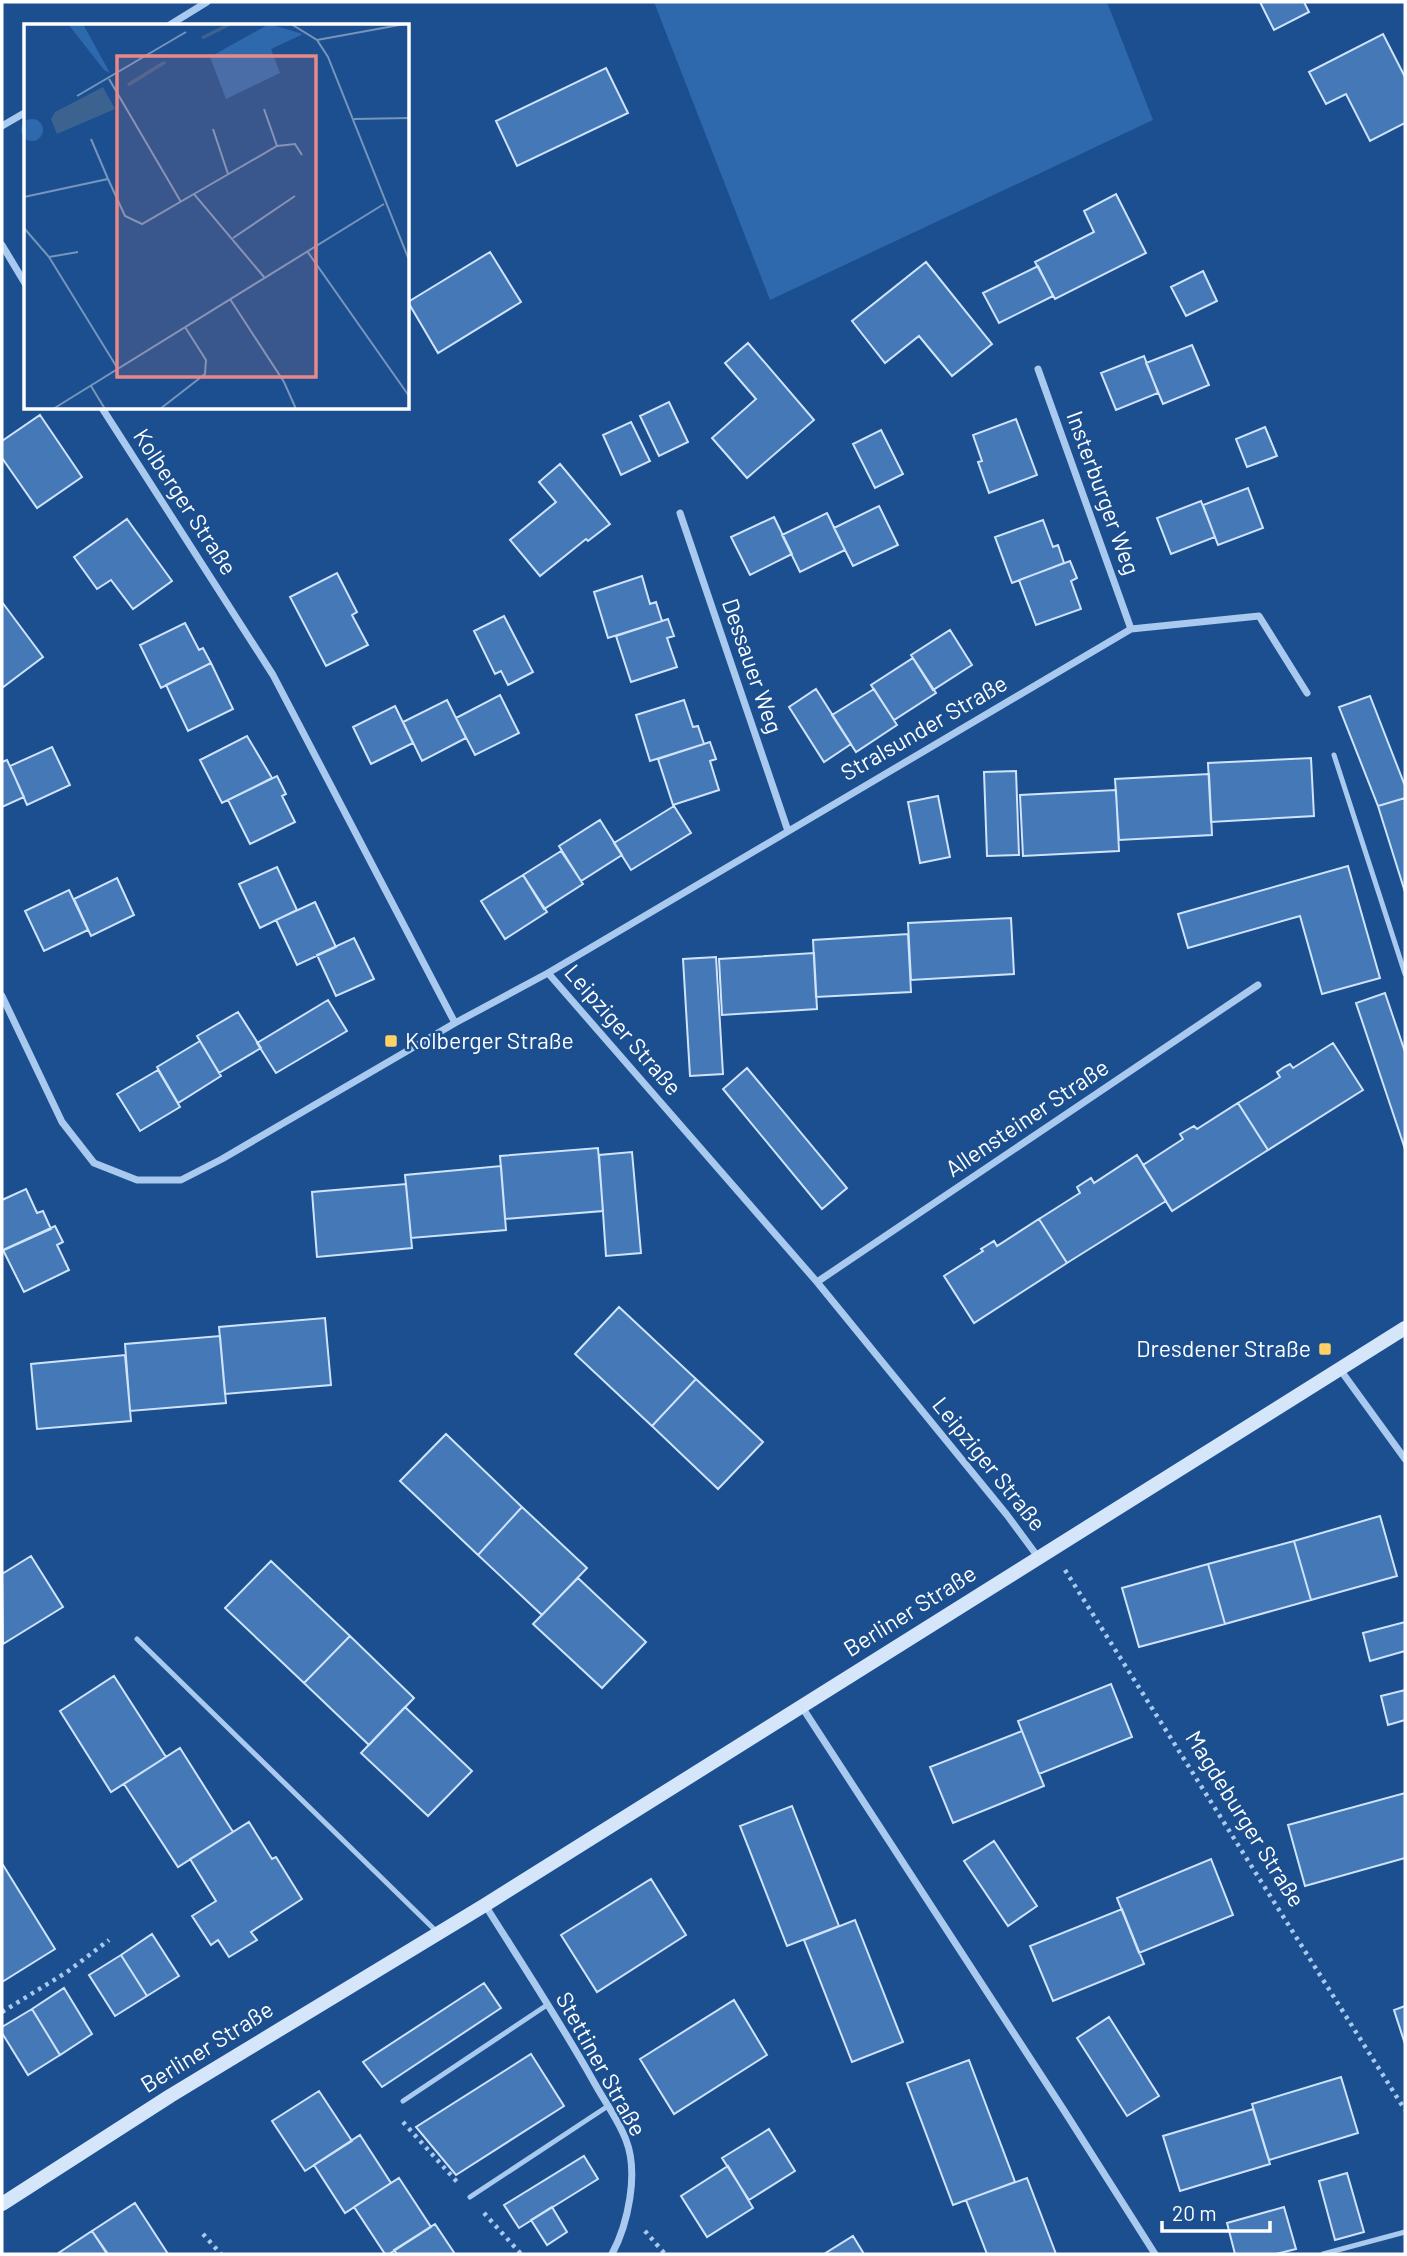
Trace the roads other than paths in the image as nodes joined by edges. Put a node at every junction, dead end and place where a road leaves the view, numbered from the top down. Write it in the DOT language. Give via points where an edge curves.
graph roads {
  1 [pos="208,2"];
  2 [pos="171,24"];
  3 [pos="24,113"];
  4 [pos="2,125"];
  5 [pos="2,245"];
  6 [pos="24,282"];
  7 [pos="1038,369"];
  8 [pos="103,410"];
  9 [pos="680,513"];
  10 [pos="1131,629"];
  11 [pos="1307,693"];
  12 [pos="1334,755"];
  13 [pos="788,831"];
  14 [pos="548,972"];
  15 [pos="1405,974"];
  16 [pos="1258,985"];
  17 [pos="2,996"];
  18 [pos="455,1023"];
  19 [pos="817,1282"];
  20 [pos="1405,1328"];
  21 [pos="1339,1368"];
  22 [pos="1405,1459"];
  23 [pos="1038,1557"];
  24 [pos="137,1639"];
  25 [pos="802,1707"];
  26 [pos="485,1905"];
  27 [pos="439,1933"];
  28 [pos="547,2005"];
  29 [pos="403,2101"];
  30 [pos="608,2106"];
  31 [pos="470,2197"];
  32 [pos="3,2200"];
  33 [pos="1405,2232"];
  34 [pos="612,2254"];
  35 [pos="1155,2254"];
  36 [pos="1323,2254"];
  1 -- 2 [label="street"];
  3 -- 4 [label="street"];
  5 -- 6 [label="street"];
  7 -- 10 [label="street, Insterburger Weg"];
  8 -- 18 [label="street, Kolberger Straße" via="273,675"];
  9 -- 13 [label="street, Dessauer Weg"];
  10 -- 11 [label="street, Stralsunder Straße" via="1259,616"];
  10 -- 13 [label="street, Stralsunder Straße"];
  12 -- 15 [label="lane"];
  13 -- 14 [label="street, Stralsunder Straße"];
  14 -- 18 [label="street, Leipziger Straße"];
  14 -- 19 [label="street, Leipziger Straße"];
  16 -- 19 [label="street, Allensteiner Straße"];
  17 -- 18 [label="street, Leipziger Straße" via="62,1122 94,1163 137,1180 181,1180"];
  19 -- 23 [label="street, Leipziger Straße"];
  20 -- 21 [label="main road, Berliner Straße"];
  21 -- 22 [label="street"];
  21 -- 23 [label="main road, Berliner Straße"];
  23 -- 25 [label="main road, Berliner Straße"];
  24 -- 27 [label="lane"];
  25 -- 26 [label="main road, Berliner Straße"];
  25 -- 35 [label="street"];
  26 -- 27 [label="main road, Berliner Straße"];
  26 -- 28 [label="street, Stettiner Straße"];
  27 -- 32 [label="main road, Berliner Straße"];
  28 -- 29 [label="lane"];
  28 -- 30 [label="street, Stettiner Straße"];
  30 -- 31 [label="lane"];
  30 -- 34 [label="street, Stettiner Straße" via="627,2141 631,2179 628,2212"];
  33 -- 36 [label="lane"];
}
